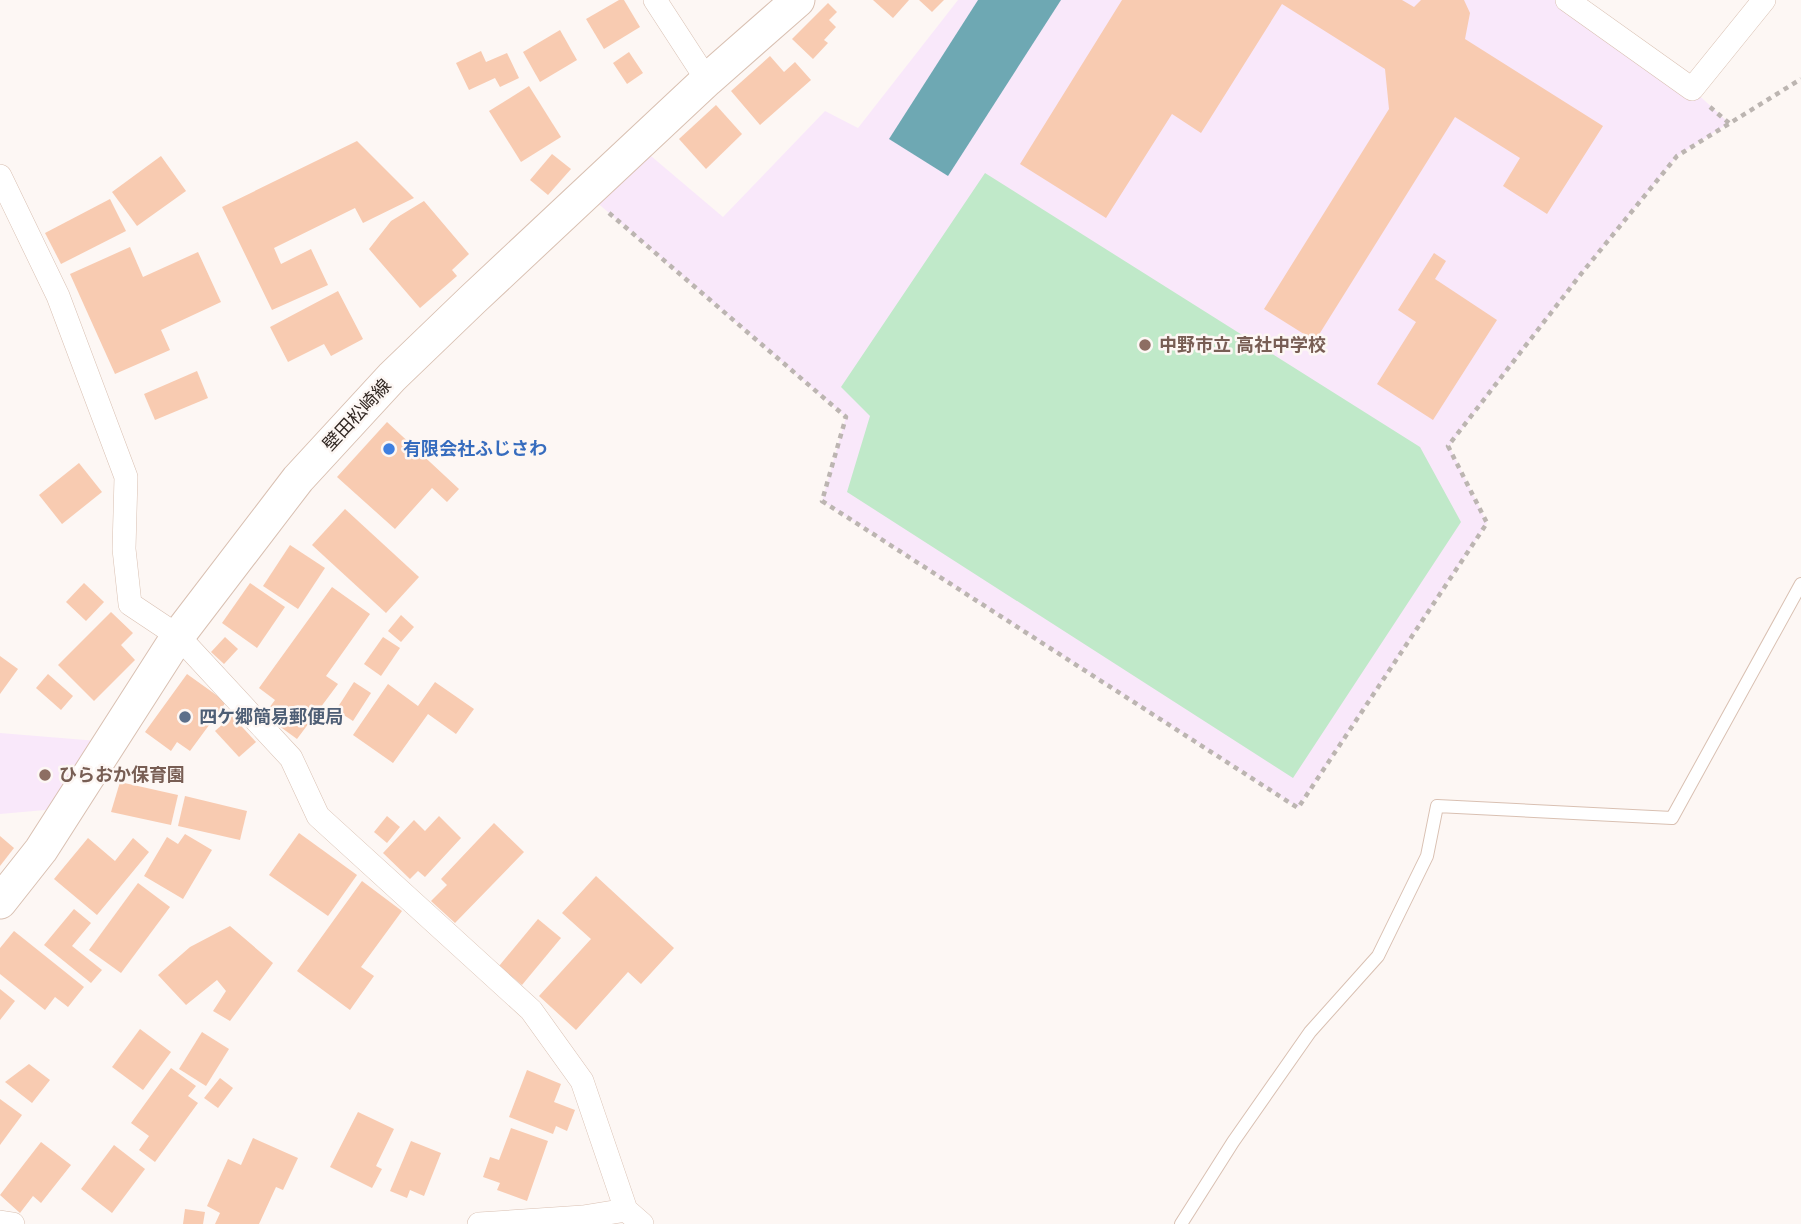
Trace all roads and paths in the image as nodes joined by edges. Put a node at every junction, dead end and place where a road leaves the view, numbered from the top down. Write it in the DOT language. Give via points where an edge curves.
graph roads {
  1 [pos="655,0"];
  2 [pos="798,0"];
  3 [pos="1567,0"];
  4 [pos="1764,0"];
  5 [pos="1801,79"];
  6 [pos="707,80"];
  7 [pos="0,176"];
  8 [pos="587,194"];
  9 [pos="1801,584"];
  10 [pos="178,636"];
  11 [pos="0,902"];
  12 [pos="634,1217"];
  13 [pos="0,1222"];
  14 [pos="13,1224"];
  15 [pos="479,1224"];
  16 [pos="1181,1224"];
  1 -- 6 [label="street"];
  2 -- 6 [label="main road, 壁田松崎線"];
  3 -- 4 [label="street" via="1692,89"];
  5 -- 8 [label="path" via="1678,156 1448,446 1487,523 1298,808 822,500 846,417"];
  6 -- 8 [label="main road, 壁田松崎線"];
  7 -- 10 [label="street" via="58,296 126,477 124,549 130,604"];
  8 -- 10 [label="main road, 壁田松崎線" via="351,421 298,479"];
  9 -- 16 [label="lane" via="1672,818 1437,806 1427,856 1378,956 1310,1032"];
  10 -- 11 [label="main road, 壁田松崎線" via="41,850"];
  10 -- 12 [label="street" via="291,758 318,816 531,1010 582,1081"];
  12 -- 15 [label="street"];
  13 -- 14 [label="street"];
}
